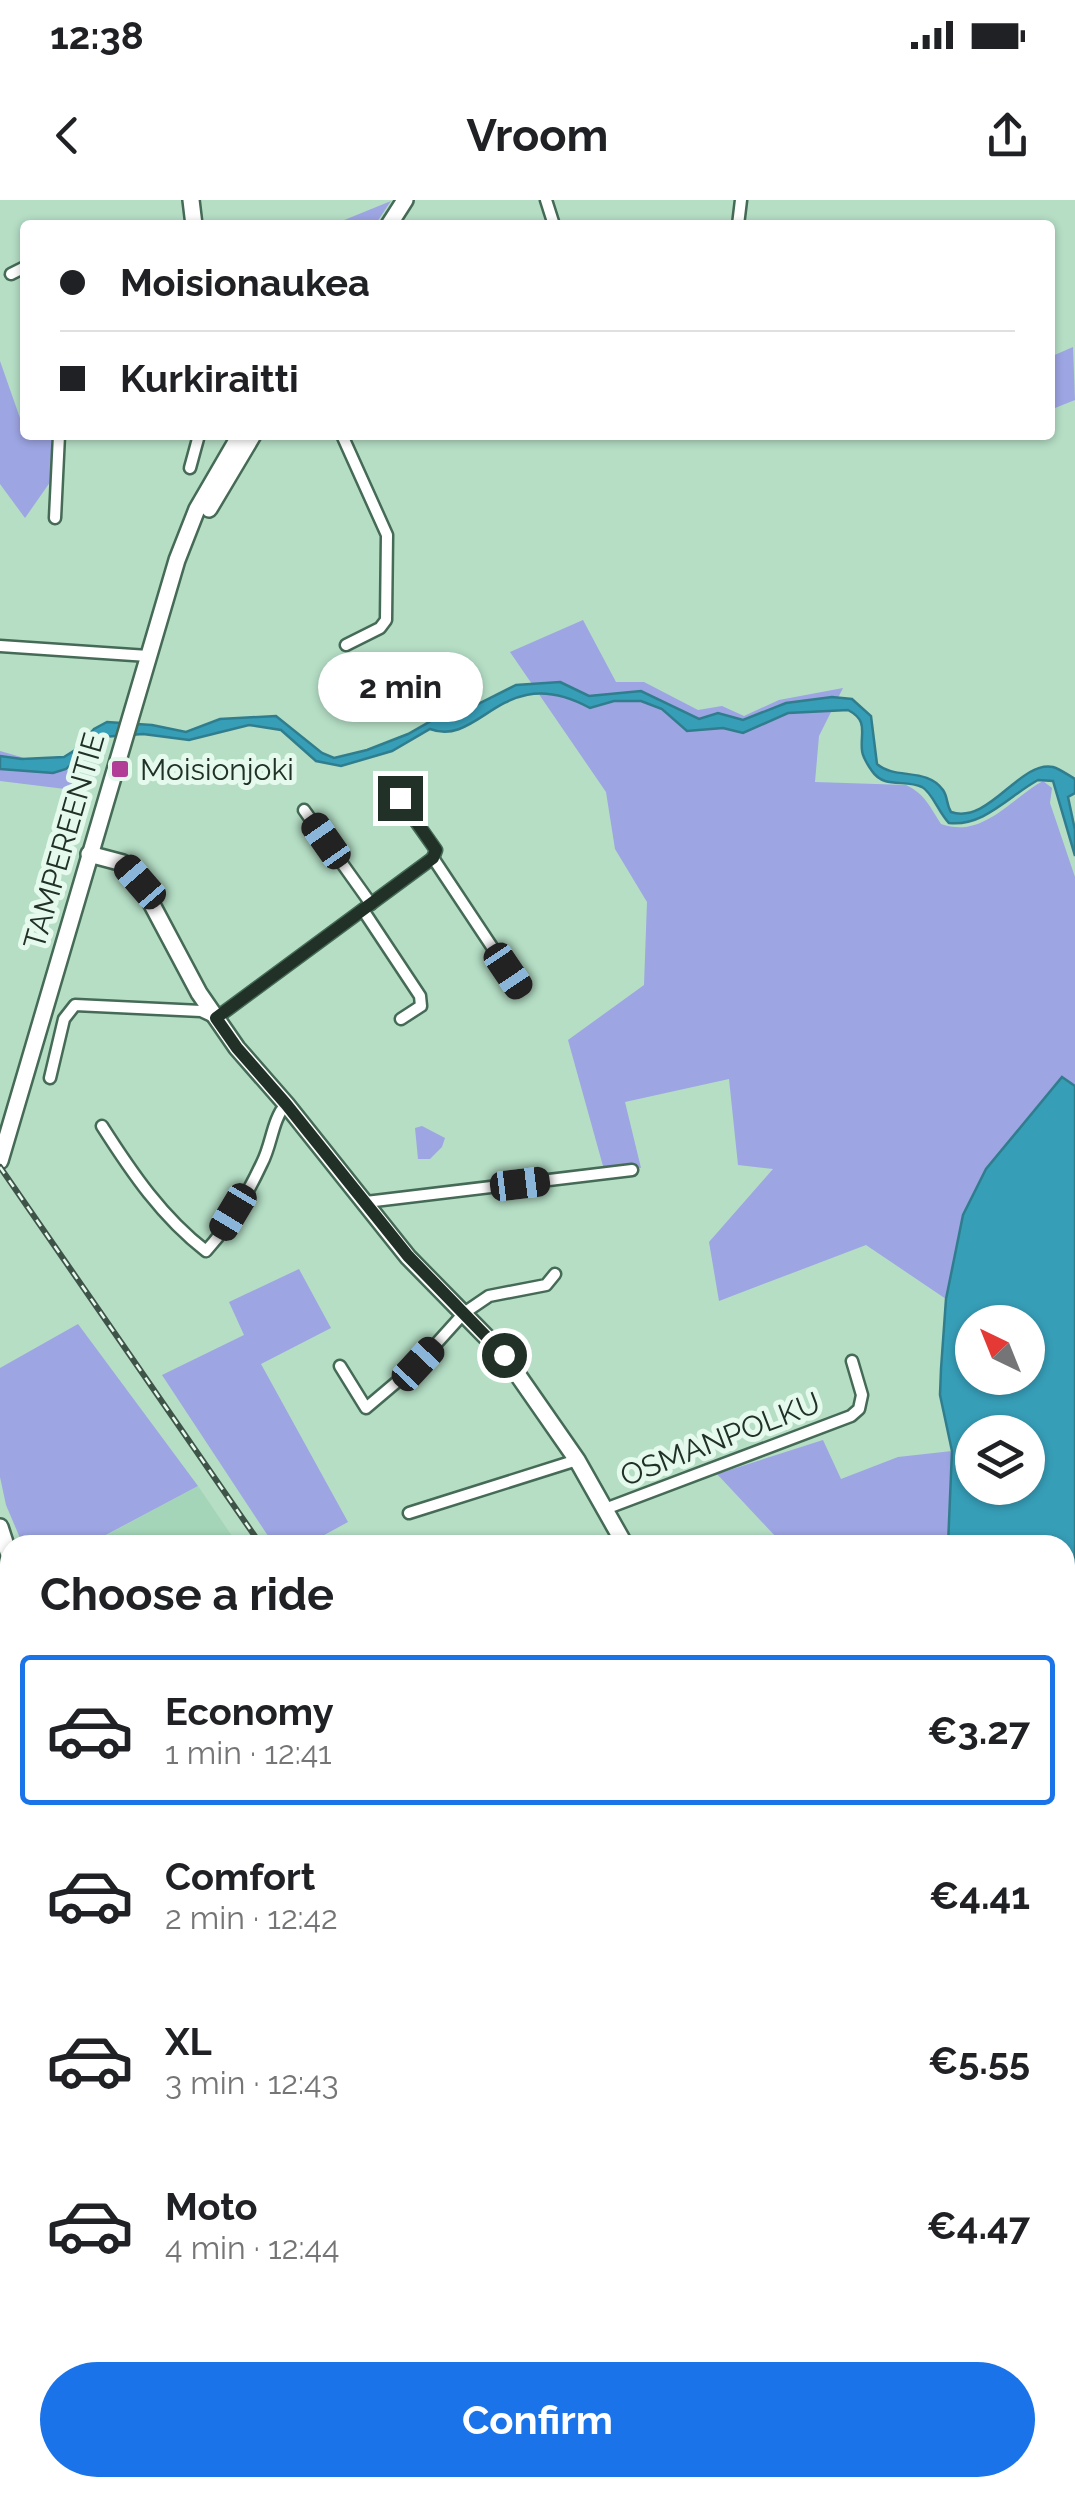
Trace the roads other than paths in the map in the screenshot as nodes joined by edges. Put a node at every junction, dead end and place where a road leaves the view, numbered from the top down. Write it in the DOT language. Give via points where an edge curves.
graph roads {
  1 [pos="20,270"];
  2 [pos="11,274"];
  3 [pos="59,440"];
  4 [pos="198,440"];
  5 [pos="237,440"];
  6 [pos="250,440"];
  7 [pos="344,440"];
  8 [pos="190,468"];
  9 [pos="55,518"];
  10 [pos="168,594"];
  11 [pos="346,645"];
  12 [pos="0,646"];
  13 [pos="148,656"];
  14 [pos="400,798"];
  15 [pos="304,810"];
  16 [pos="89,854"];
  17 [pos="433,858"];
  18 [pos="367,907"];
  19 [pos="520,989"];
  20 [pos="216,1018"];
  21 [pos="401,1019"];
  22 [pos="50,1078"];
  23 [pos="286,1104"];
  24 [pos="102,1126"];
  25 [pos="0,1161"];
  26 [pos="632,1170"];
  27 [pos="366,1202"];
  28 [pos="554,1274"];
  29 [pos="464,1314"];
  30 [pos="852,1360"];
  31 [pos="340,1366"];
  32 [pos="577,1460"];
  33 [pos="605,1509"];
  34 [pos="408,1513"];
  35 [pos="619,1535"];
  1 -- 2 [label="street"];
  3 -- 9 [label="street"];
  4 -- 8 [label="street"];
  5 -- 10 [label="main road, TAMPEREENTIE" via="197,509"];
  6 -- 10 [label="main road, TAMPEREENTIE"];
  7 -- 11 [label="street" via="387,535 386,620"];
  10 -- 13 [label="main road, TAMPEREENTIE"];
  12 -- 13 [label="street"];
  13 -- 16 [label="main road, TAMPEREENTIE"];
  14 -- 17 [label="street" via="436,850"];
  15 -- 18 [label="street"];
  16 -- 20 [label="main road" via="123,862 140,882"];
  16 -- 25 [label="main road, TAMPEREENTIE"];
  17 -- 18 [label="street"];
  17 -- 19 [label="street"];
  18 -- 20 [label="street"];
  18 -- 21 [label="street" via="420,996 421,1006"];
  20 -- 22 [label="street" via="201,1011 75,1005 64,1019"];
  20 -- 23 [label="main road"];
  23 -- 24 [label="street" via="263,1162 206,1251 166,1216"];
  23 -- 27 [label="main road"];
  26 -- 27 [label="street"];
  27 -- 29 [label="main road"];
  28 -- 29 [label="street" via="546,1285 488,1296"];
  29 -- 31 [label="street" via="366,1408"];
  29 -- 32 [label="main road" via="517,1372"];
  30 -- 33 [label="street, OSMANPOLKU" via="862,1394 850,1416"];
  32 -- 33 [label="main road"];
  32 -- 34 [label="street"];
  33 -- 35 [label="main road"];
}
